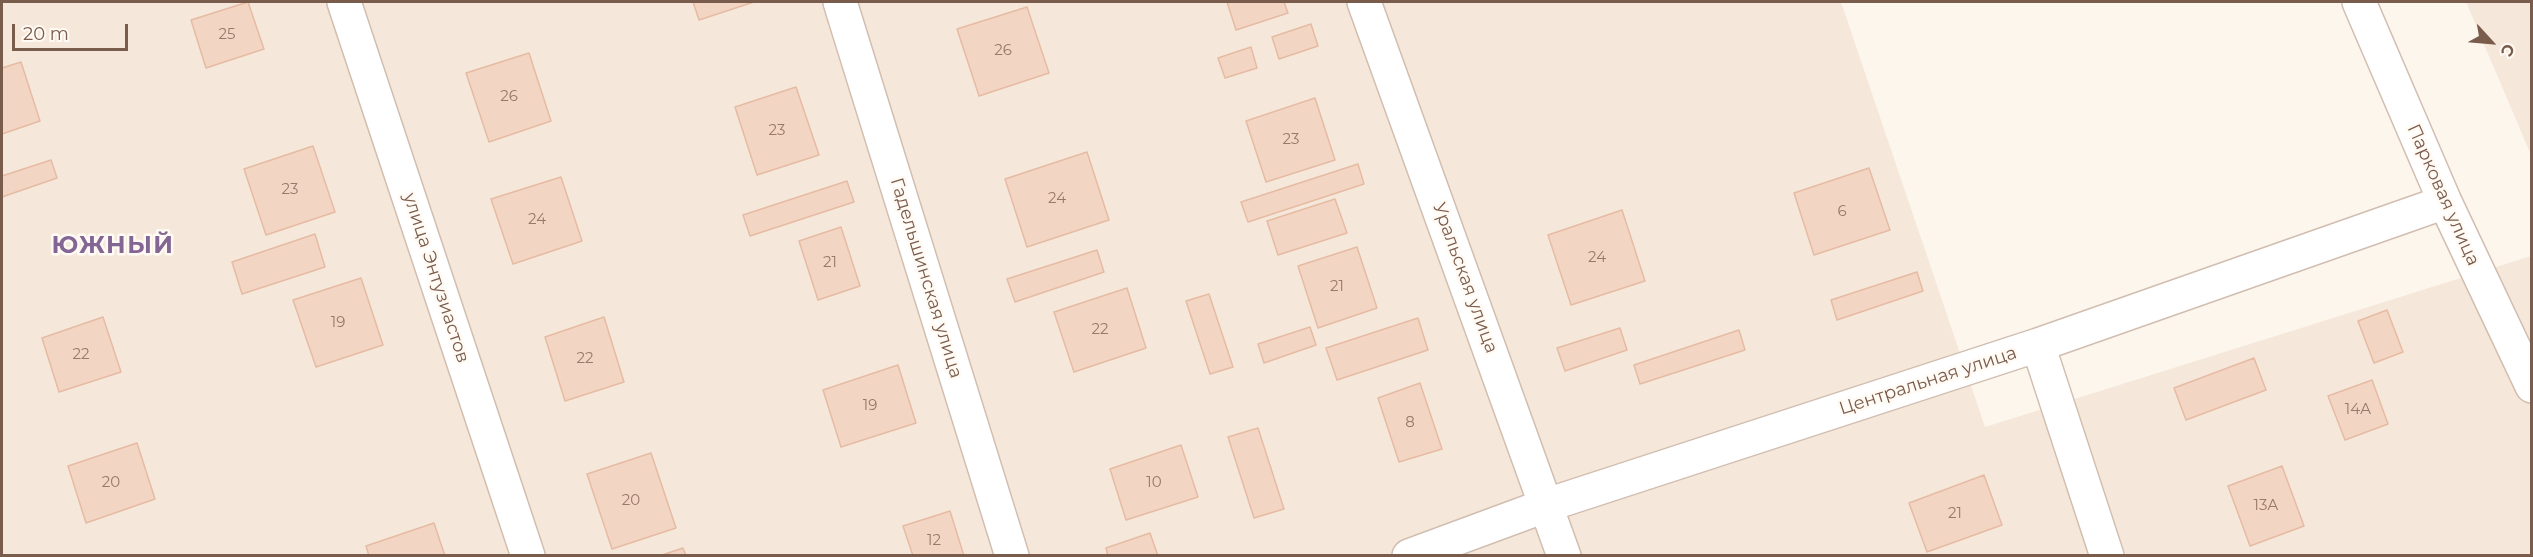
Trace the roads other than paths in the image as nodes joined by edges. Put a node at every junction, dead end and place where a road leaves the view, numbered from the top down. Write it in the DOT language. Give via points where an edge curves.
graph roads {
  1 [pos="344,2"];
  2 [pos="840,2"];
  3 [pos="1364,2"];
  4 [pos="2359,2"];
  5 [pos="2445,202"];
  6 [pos="2038,345"];
  7 [pos="2532,386"];
  8 [pos="1547,505"];
  9 [pos="528,555"];
  10 [pos="1012,555"];
  11 [pos="1409,555"];
  12 [pos="1564,555"];
  13 [pos="2107,555"];
  1 -- 9 [label="street, улица Энтузиастов"];
  2 -- 10 [label="street, Гадельшинская улица"];
  3 -- 8 [label="street, Уральская улица"];
  4 -- 5 [label="street, Парковая улица"];
  5 -- 6 [label="street, Центральная улица"];
  5 -- 7 [label="street, Парковая улица"];
  6 -- 8 [label="street, Центральная улица"];
  6 -- 13 [label="street"];
  8 -- 11 [label="street, Центральная улица"];
  8 -- 12 [label="street, Уральская улица"];
}
